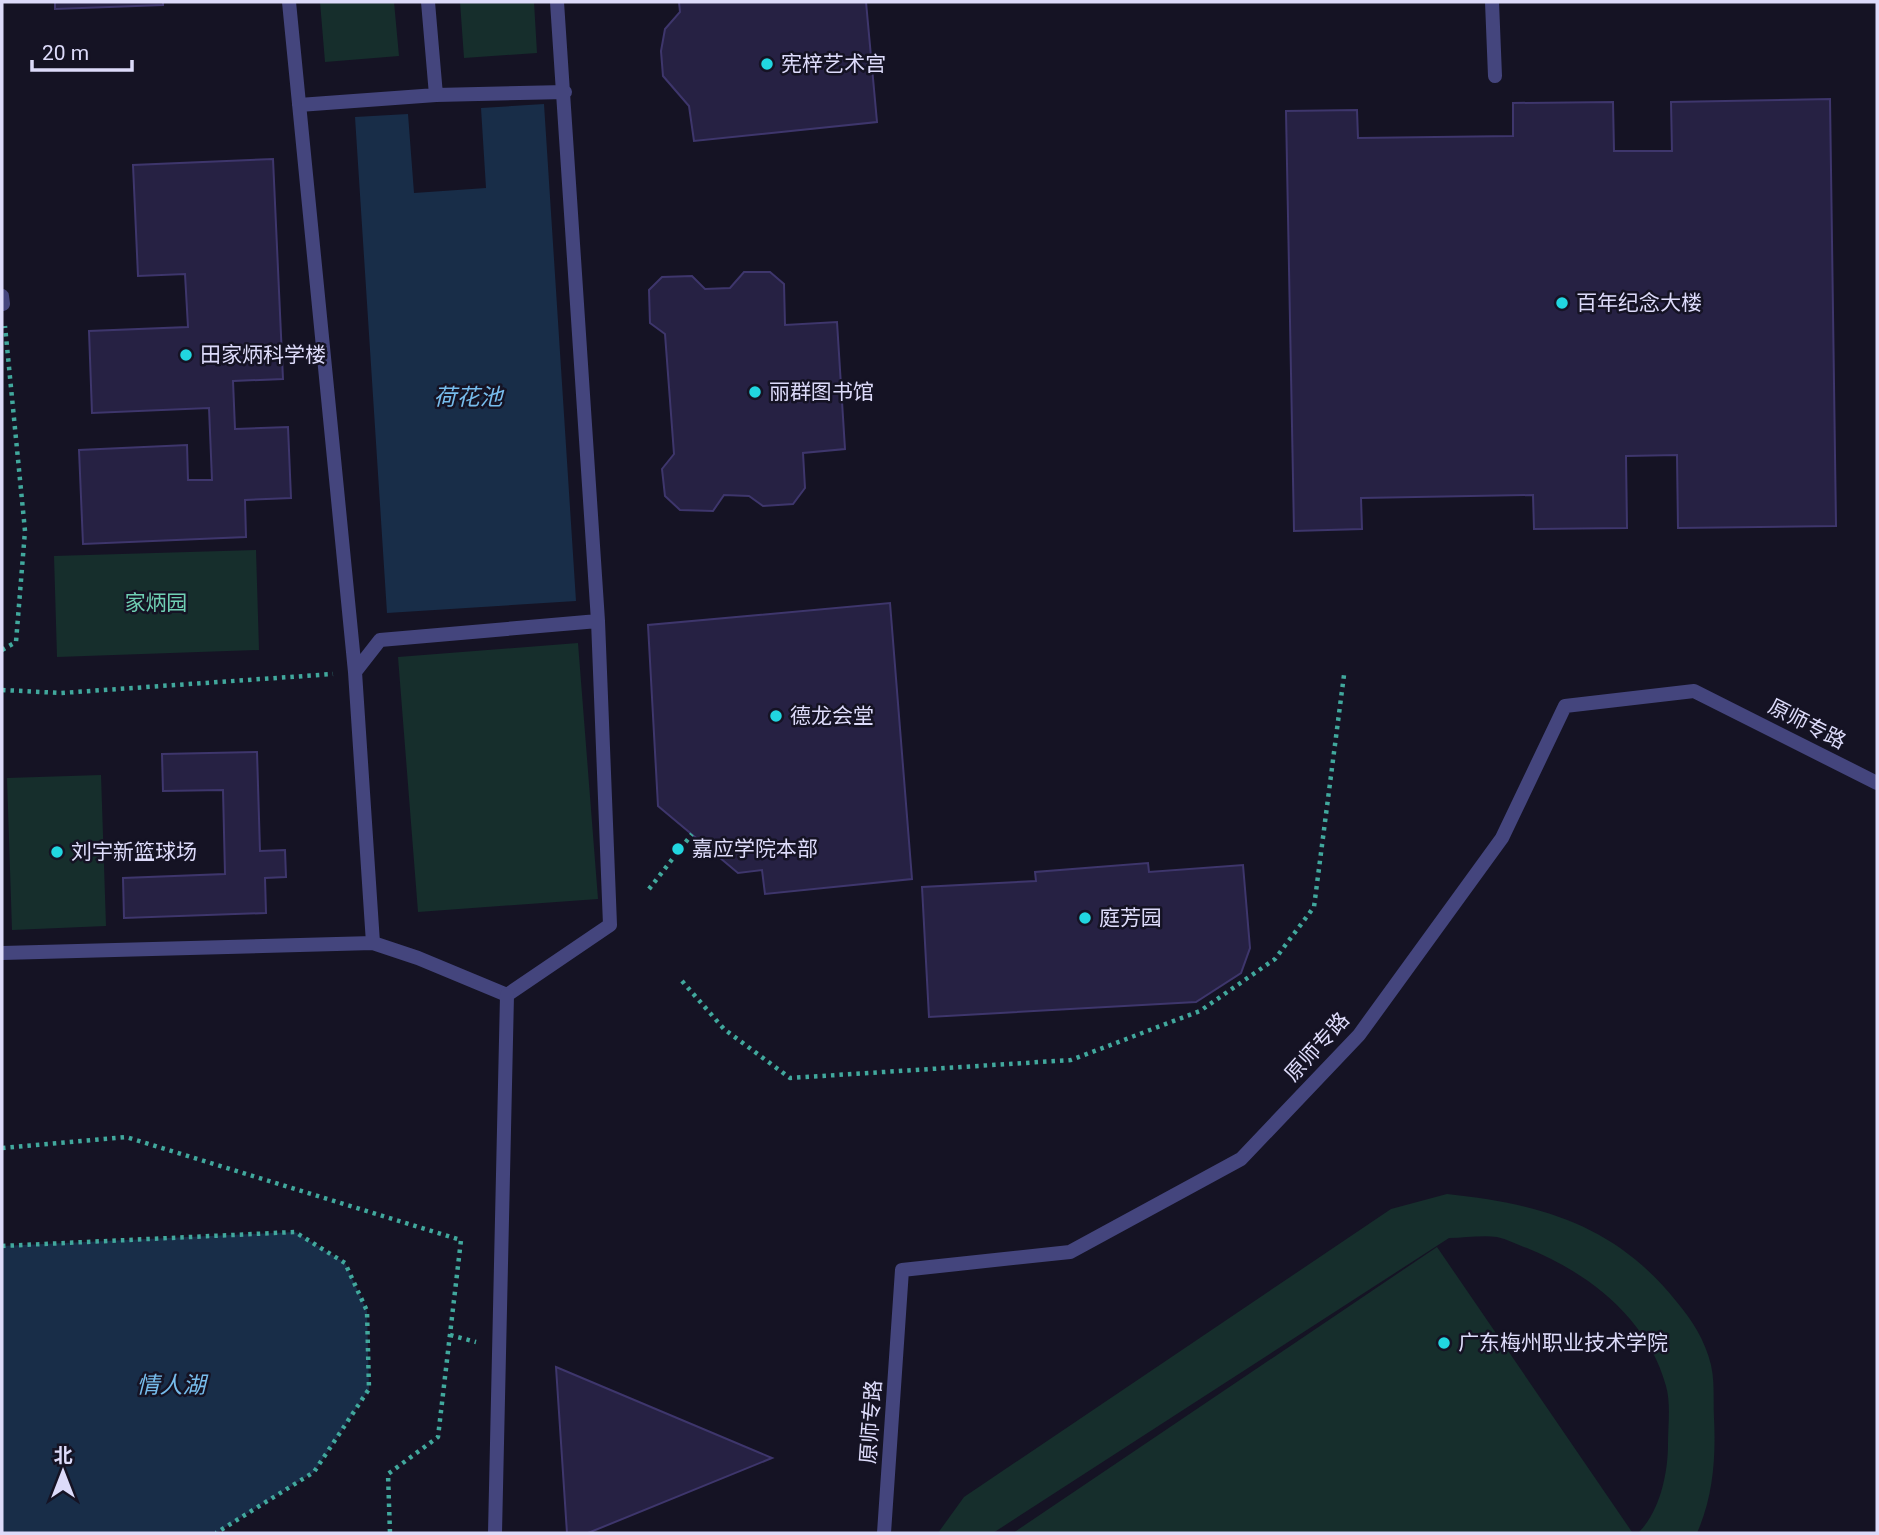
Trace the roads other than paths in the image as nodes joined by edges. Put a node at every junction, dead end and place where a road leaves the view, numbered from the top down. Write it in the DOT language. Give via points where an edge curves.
graph roads {
  1 [pos="289,2"];
  2 [pos="428,2"];
  3 [pos="557,2"];
  4 [pos="1492,2"];
  5 [pos="1495,76"];
  6 [pos="565,92"];
  7 [pos="436,95"];
  8 [pos="299,105"];
  9 [pos="2,296"];
  10 [pos="3,304"];
  11 [pos="598,621"];
  12 [pos="355,672"];
  13 [pos="1877,783"];
  14 [pos="373,943"];
  15 [pos="2,953"];
  16 [pos="507,995"];
  17 [pos="495,1533"];
  18 [pos="884,1533"];
  1 -- 8 [label="street"];
  2 -- 7 [label="street"];
  3 -- 6 [label="street"];
  4 -- 5 [label="street"];
  6 -- 7 [label="street"];
  6 -- 11 [label="street"];
  7 -- 8 [label="street"];
  8 -- 12 [label="street"];
  9 -- 10 [label="street"];
  11 -- 12 [label="street" via="380,640"];
  11 -- 16 [label="street" via="610,925"];
  12 -- 14 [label="street"];
  13 -- 18 [label="street, 原师专路" via="1694,691 1565,706 1502,838 1359,1034 1241,1159 1070,1252 902,1270"];
  14 -- 15 [label="street"];
  14 -- 16 [label="street"];
  16 -- 17 [label="street"];
}
